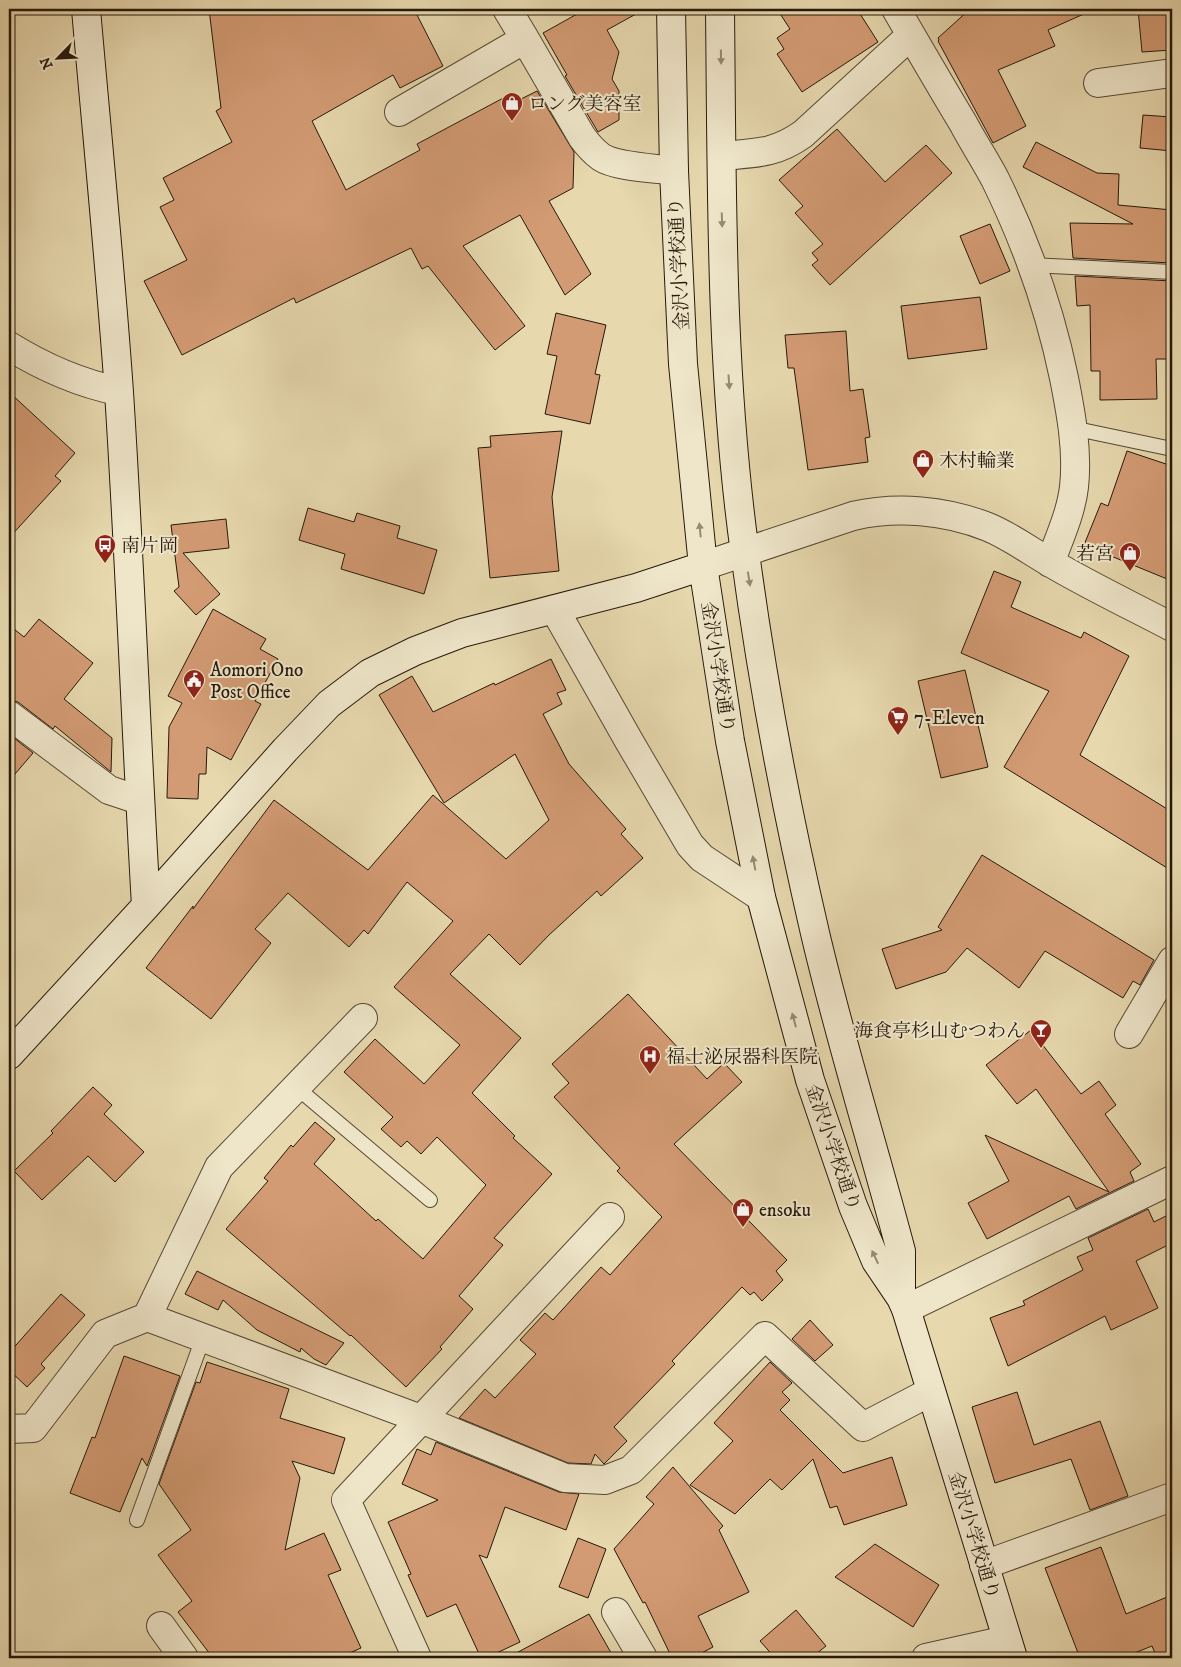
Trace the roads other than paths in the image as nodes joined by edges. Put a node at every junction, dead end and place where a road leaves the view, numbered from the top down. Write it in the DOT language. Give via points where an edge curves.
graph roads {
  1 [pos="86,9"];
  2 [pos="507,9"];
  3 [pos="671,9"];
  4 [pos="720,9"];
  5 [pos="896,9"];
  6 [pos="911,35"];
  7 [pos="524,39"];
  8 [pos="1172,73"];
  9 [pos="1098,83"];
  10 [pos="399,112"];
  11 [pos="722,156"];
  12 [pos="674,171"];
  13 [pos="1032,265"];
  14 [pos="1172,272"];
  15 [pos="9,346"];
  16 [pos="118,391"];
  17 [pos="1072,428"];
  18 [pos="1172,448"];
  19 [pos="744,552"];
  20 [pos="1050,563"];
  21 [pos="703,566"];
  22 [pos="555,610"];
  23 [pos="1172,628"];
  24 [pos="9,715"];
  25 [pos="139,800"];
  26 [pos="761,897"];
  27 [pos="146,906"];
  28 [pos="1172,961"];
  29 [pos="363,1018"];
  30 [pos="1129,1034"];
  31 [pos="9,1054"];
  32 [pos="296,1087"];
  33 [pos="1172,1180"];
  34 [pos="430,1200"];
  35 [pos="610,1216"];
  36 [pos="903,1304"];
  37 [pos="147,1317"];
  38 [pos="203,1338"];
  39 [pos="930,1392"];
  40 [pos="421,1420"];
  41 [pos="9,1427"];
  42 [pos="1172,1497"];
  43 [pos="136,1520"];
  44 [pos="984,1565"];
  45 [pos="616,1612"];
  46 [pos="161,1626"];
  47 [pos="1010,1649"];
  48 [pos="184,1658"];
  49 [pos="417,1658"];
  50 [pos="642,1658"];
  51 [pos="926,1658"];
  1 -- 16 [label="street"];
  2 -- 7 [label="street"];
  3 -- 12 [label="street, 金沢小学校通り"];
  4 -- 11 [label="street, 金沢小学校通り, one-way"];
  5 -- 6 [label="street"];
  6 -- 11 [label="street" via="791,142 763,153"];
  6 -- 13 [label="street" via="994,178"];
  7 -- 10 [label="street"];
  7 -- 12 [label="street" via="592,150 602,158 618,163"];
  8 -- 9 [label="street"];
  11 -- 19 [label="street, 金沢小学校通り, one-way" via="726,338"];
  21 -- 12 [label="street, 金沢小学校通り, one-way" via="683,364"];
  13 -- 14 [label="lane"];
  13 -- 17 [label="street" via="1060,357"];
  15 -- 16 [label="street" via="37,364 92,386"];
  16 -- 25 [label="street"];
  17 -- 18 [label="lane"];
  17 -- 20 [label="street" via="1074,488"];
  19 -- 20 [label="street" via="852,516 900,510 931,513 987,527"];
  19 -- 21 [label="street"];
  19 -- 36 [label="street, 金沢小学校通り, one-way" via="768,700 816,934 902,1251"];
  20 -- 23 [label="street"];
  21 -- 22 [label="street"];
  26 -- 21 [label="street, 金沢小学校通り, one-way" via="730,741"];
  22 -- 26 [label="street" via="690,844 702,858"];
  22 -- 27 [label="street" via="462,633 370,673 329,704"];
  24 -- 25 [label="street" via="109,790"];
  25 -- 27 [label="street"];
  36 -- 26 [label="street, 金沢小学校通り, one-way" via="876,1261 850,1197 810,1080"];
  27 -- 31 [label="street"];
  28 -- 30 [label="street"];
  29 -- 32 [label="street"];
  32 -- 34 [label="lane"];
  32 -- 37 [label="street" via="219,1167"];
  33 -- 36 [label="street"];
  35 -- 40 [label="street"];
  36 -- 39 [label="street, 金沢小学校通り"];
  37 -- 38 [label="street"];
  37 -- 41 [label="street" via="105,1334 33,1428"];
  38 -- 40 [label="street"];
  38 -- 43 [label="lane"];
  39 -- 40 [label="street" via="864,1427 765,1336 631,1470 606,1480 565,1478"];
  39 -- 44 [label="street, 金沢小学校通り"];
  40 -- 49 [label="street" via="346,1500"];
  42 -- 44 [label="street"];
  44 -- 47 [label="street, 金沢小学校通り"];
  45 -- 50 [label="street"];
  46 -- 48 [label="street"];
  47 -- 51 [label="street"];
}
